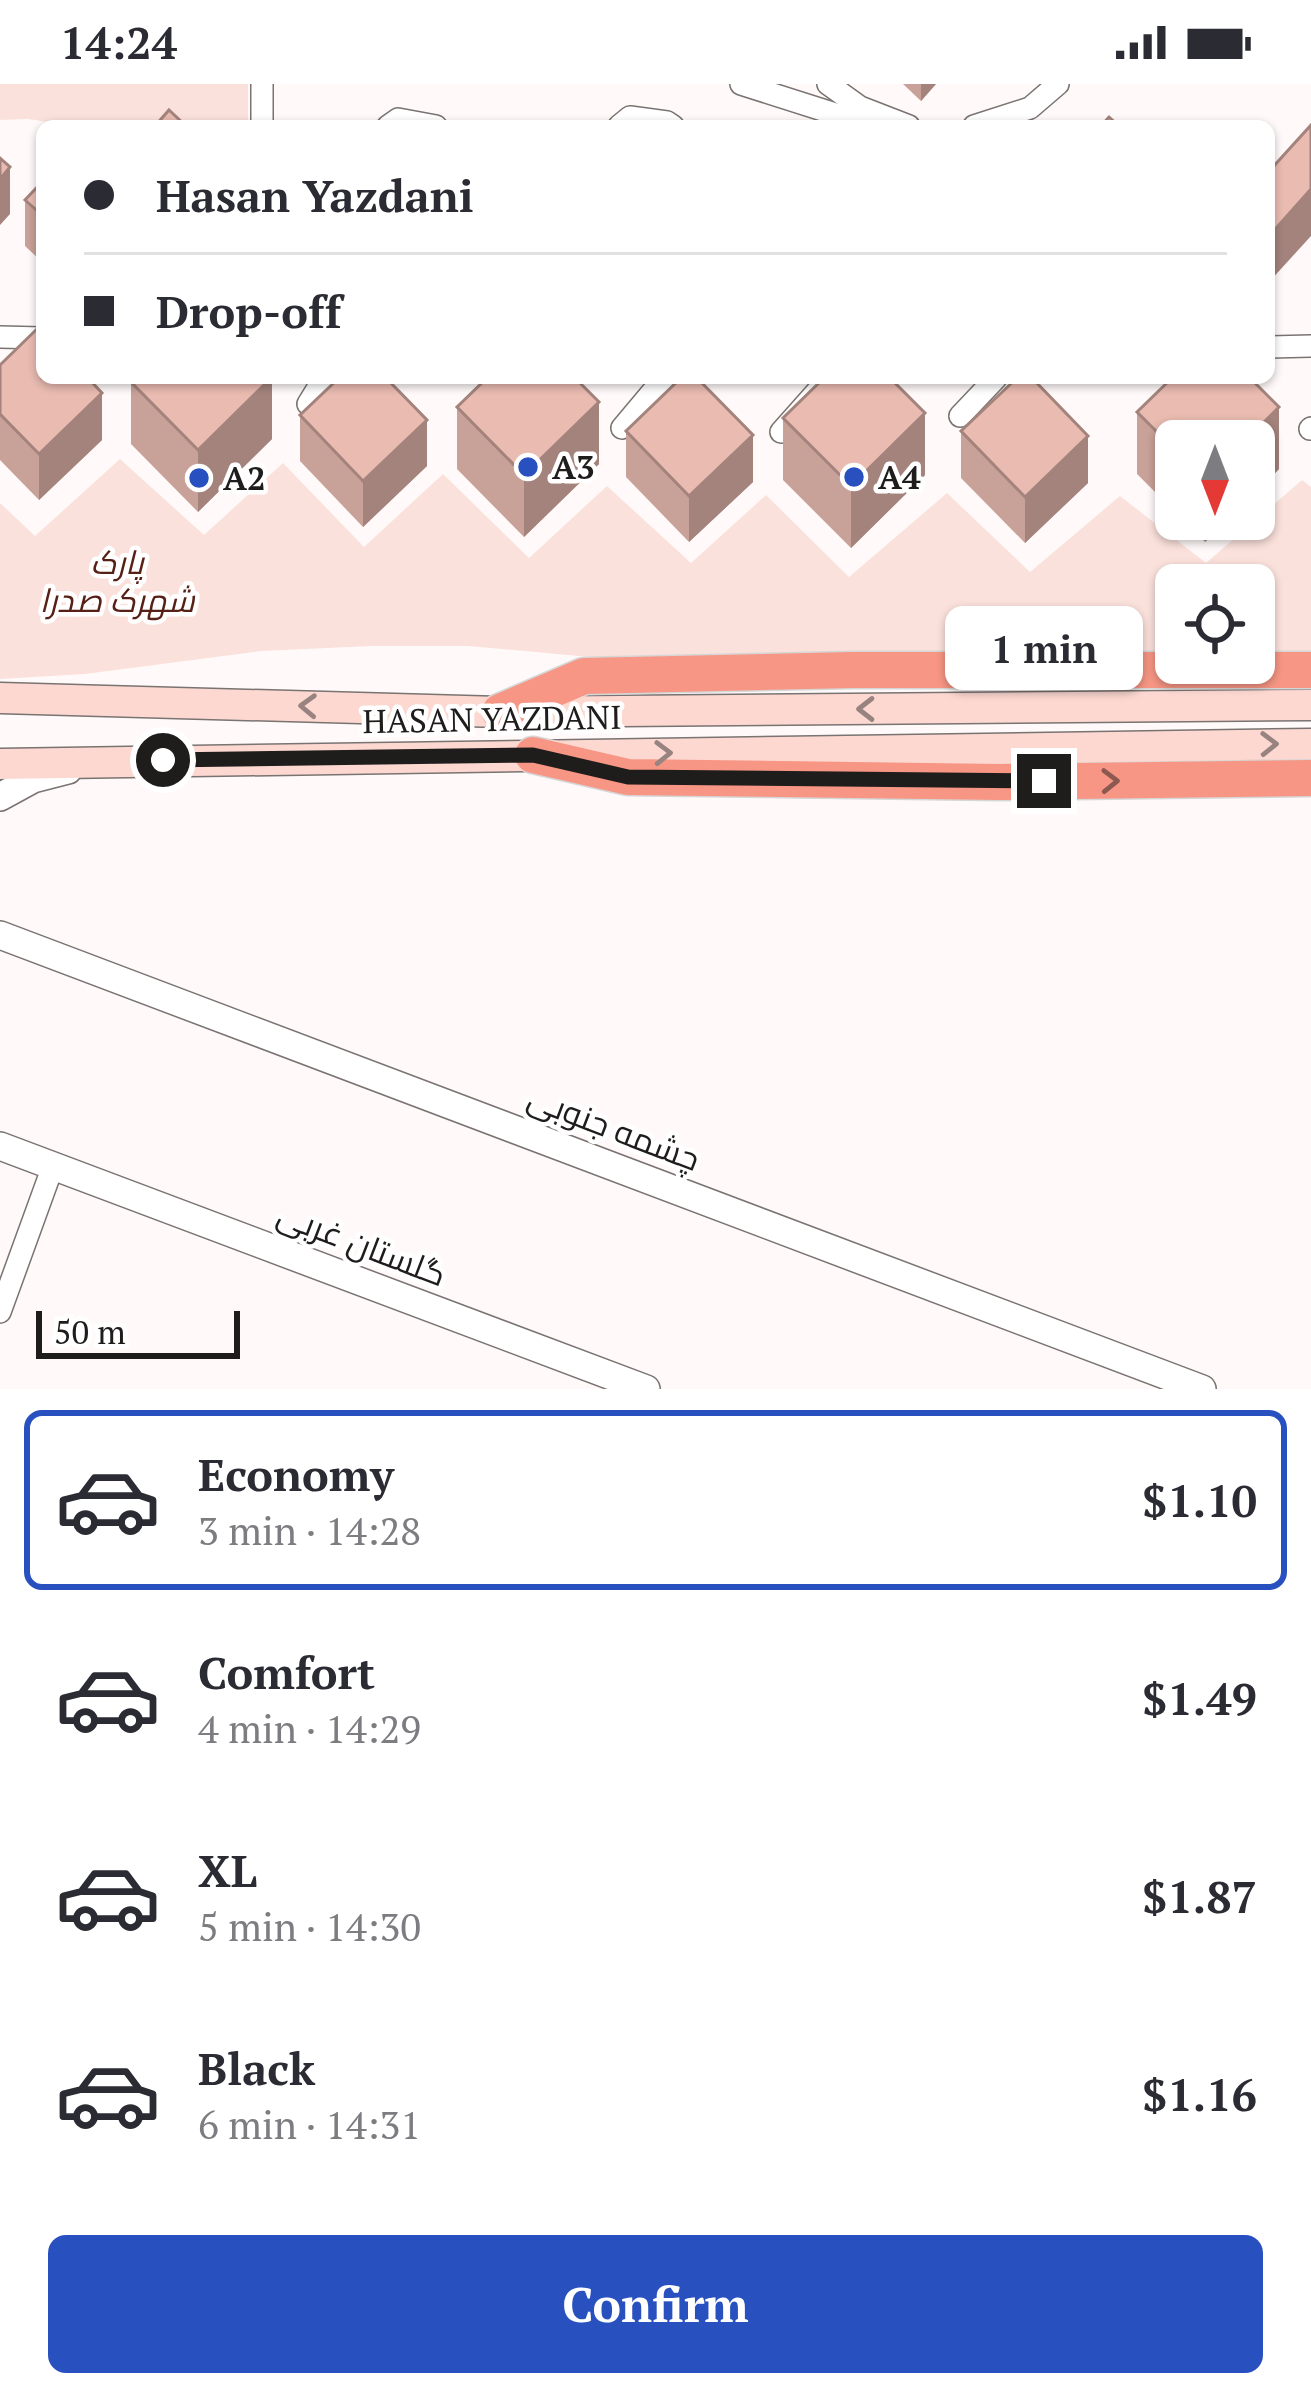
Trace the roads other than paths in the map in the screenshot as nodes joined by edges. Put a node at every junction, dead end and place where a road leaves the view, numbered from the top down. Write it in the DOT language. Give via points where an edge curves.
graph roads {
  1 [pos="262,84"];
  2 [pos="740,84"];
  3 [pos="828,84"];
  4 [pos="1058,84"];
  5 [pos="262,120"];
  6 [pos="854,120"];
  7 [pos="894,120"];
  8 [pos="993,120"];
  9 [pos="0,337"];
  10 [pos="36,338"];
  11 [pos="1311,346"];
  12 [pos="1275,347"];
  13 [pos="320,384"];
  14 [pos="659,384"];
  15 [pos="824,384"];
  16 [pos="990,384"];
  17 [pos="308,404"];
  18 [pos="960,416"];
  19 [pos="622,428"];
  20 [pos="782,432"];
  21 [pos="1311,670"];
  22 [pos="0,698"];
  23 [pos="1311,705"];
  24 [pos="500,712"];
  25 [pos="1311,743"];
  26 [pos="533,755"];
  27 [pos="101,761"];
  28 [pos="0,764"];
  29 [pos="1311,778"];
  30 [pos="1,798"];
  31 [pos="0,934"];
  32 [pos="0,1146"];
  33 [pos="53,1166"];
  34 [pos="0,1312"];
  35 [pos="646,1389"];
  36 [pos="1202,1389"];
  1 -- 5 [label="street"];
  2 -- 6 [label="street"];
  3 -- 7 [label="street"];
  4 -- 8 [label="street" via="1030,108"];
  9 -- 10 [label="street"];
  11 -- 12 [label="street"];
  13 -- 17 [label="street"];
  14 -- 19 [label="street"];
  15 -- 20 [label="street"];
  16 -- 18 [label="street"];
  21 -- 24 [label="highway" via="584,676"];
  24 -- 22 [label="main road, HASAN YAZDANI, one-way"];
  23 -- 24 [label="main road, HASAN YAZDANI, one-way"];
  26 -- 25 [label="main road, HASAN YAZDANI, one-way"];
  26 -- 27 [label="main road, HASAN YAZDANI"];
  26 -- 29 [label="highway, one-way" via="628,777"];
  27 -- 28 [label="main road, HASAN YAZDANI"];
  27 -- 30 [label="street" via="33,779"];
  31 -- 36 [label="street, چشمه جنوبی"];
  32 -- 33 [label="street, گلستان غربی"];
  33 -- 34 [label="street"];
  33 -- 35 [label="street, گلستان غربی"];
}
